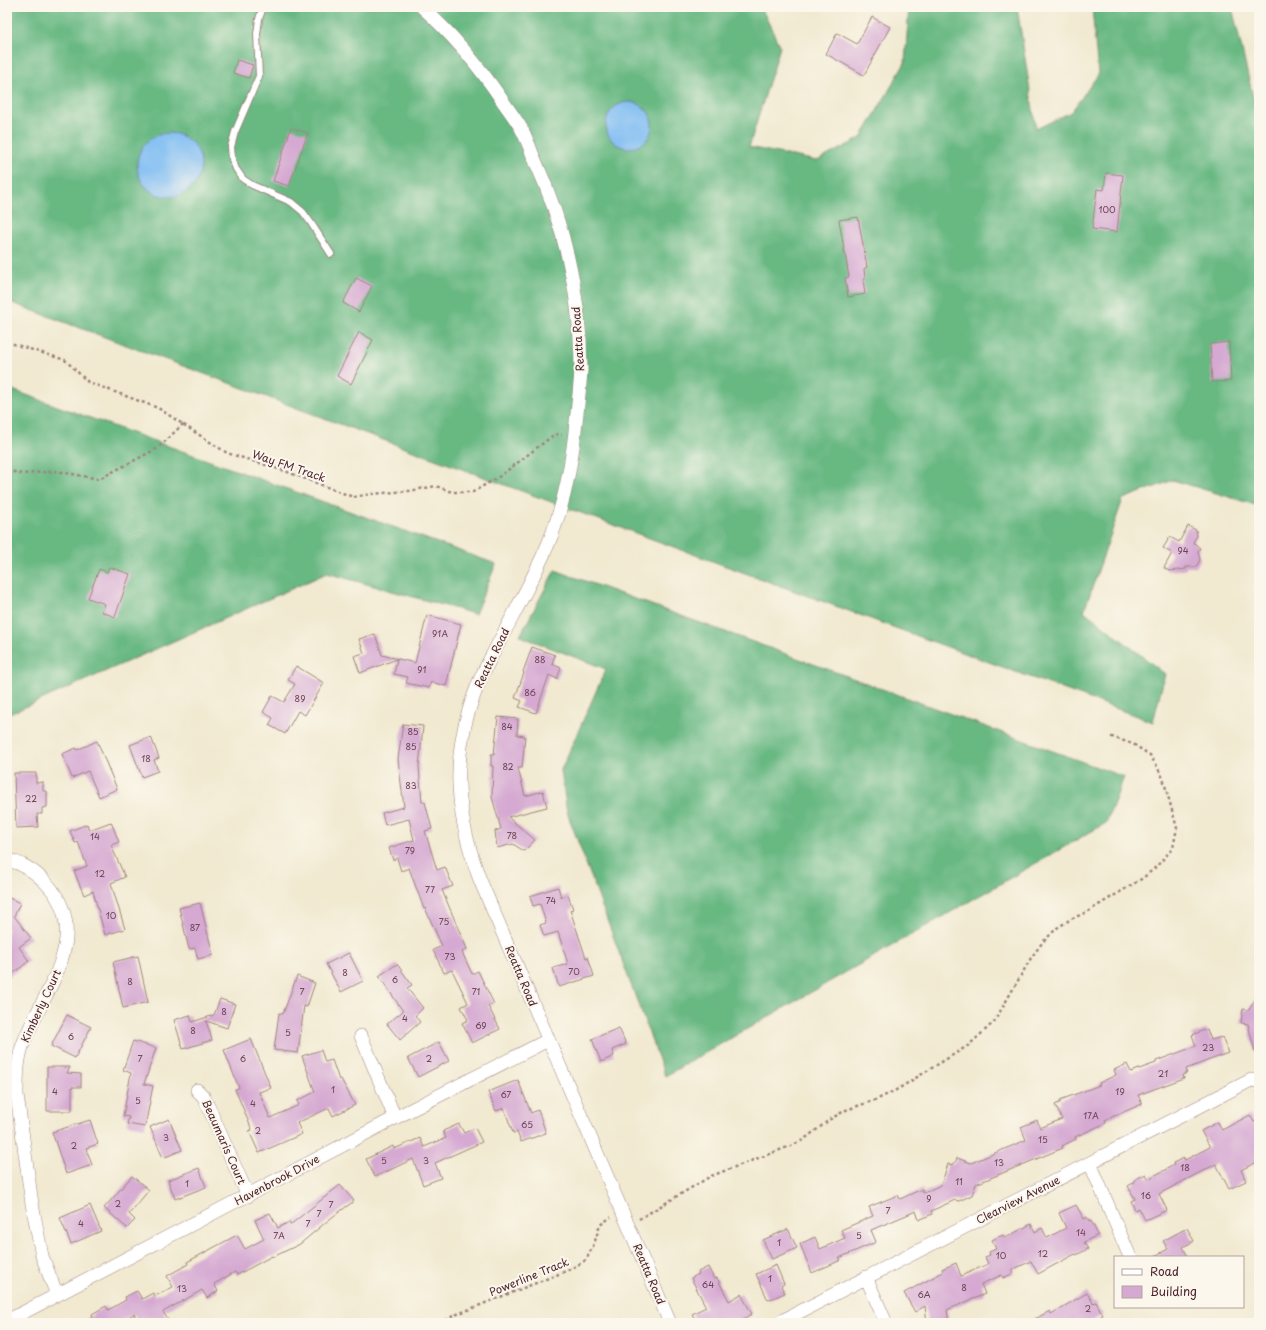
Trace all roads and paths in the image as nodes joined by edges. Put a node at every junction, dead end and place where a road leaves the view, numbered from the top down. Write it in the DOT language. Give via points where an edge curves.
graph roads {
  1 [pos="263,7"];
  2 [pos="422,7"];
  3 [pos="331,254"];
  4 [pos="7,342"];
  5 [pos="182,424"];
  6 [pos="575,436"];
  7 [pos="7,470"];
  8 [pos="1109,736"];
  9 [pos="7,860"];
  10 [pos="361,1036"];
  11 [pos="548,1040"];
  12 [pos="1259,1081"];
  13 [pos="197,1090"];
  14 [pos="395,1118"];
  15 [pos="1090,1163"];
  16 [pos="248,1196"];
  17 [pos="623,1213"];
  18 [pos="628,1225"];
  19 [pos="1130,1256"];
  20 [pos="866,1277"];
  21 [pos="57,1295"];
  22 [pos="7,1321"];
  23 [pos="440,1323"];
  24 [pos="670,1323"];
  25 [pos="778,1323"];
  26 [pos="886,1323"];
  1 -- 3 [label="lane" via="257,34 259,76 235,132 231,146 232,159 243,179 291,202 303,212"];
  2 -- 6 [label="street, Reatta Road" via="467,54 492,85 520,127 558,218 571,269 578,322 581,370"];
  4 -- 5 [label="path, Way FM Track" via="65,360 88,382 158,408"];
  5 -- 6 [label="path, Way FM Track" via="227,453 353,497 436,486 452,492 473,492 500,476 555,434"];
  5 -- 7 [label="path" via="158,448 99,478 56,471 21,474"];
  6 -- 11 [label="street, Reatta Road" via="563,504 552,535 534,576 480,679 466,715 458,789 462,821 480,880"];
  8 -- 18 [label="path" via="1133,744 1150,755 1163,778 1177,828 1173,848 1156,867 1128,888 1057,928 1031,958 994,1022 969,1045 898,1090 832,1118 794,1145 711,1176"];
  9 -- 21 [label="street, Kimberly Court" via="24,866 40,876 52,890 63,910 66,928 65,948 58,971 22,1046 17,1078 17,1095 37,1232 42,1256"];
  10 -- 14 [label="street"];
  11 -- 14 [label="street, Havenbrook Drive"];
  11 -- 17 [label="street, Reatta Road"];
  12 -- 15 [label="street, Clearview Avenue" via="1251,1080"];
  13 -- 16 [label="street, Beaumaris Court" via="204,1097"];
  14 -- 16 [label="street, Havenbrook Drive"];
  15 -- 19 [label="street"];
  15 -- 20 [label="street, Clearview Avenue"];
  16 -- 21 [label="street, Havenbrook Drive"];
  17 -- 18 [label="street, Reatta Road"];
  17 -- 23 [label="path, Powerline Track" via="609,1218 600,1225 586,1260 580,1264"];
  18 -- 24 [label="street, Reatta Road"];
  20 -- 25 [label="street, Clearview Avenue"];
  20 -- 26 [label="street"];
  21 -- 22 [label="street, Havenbrook Drive"];
}
